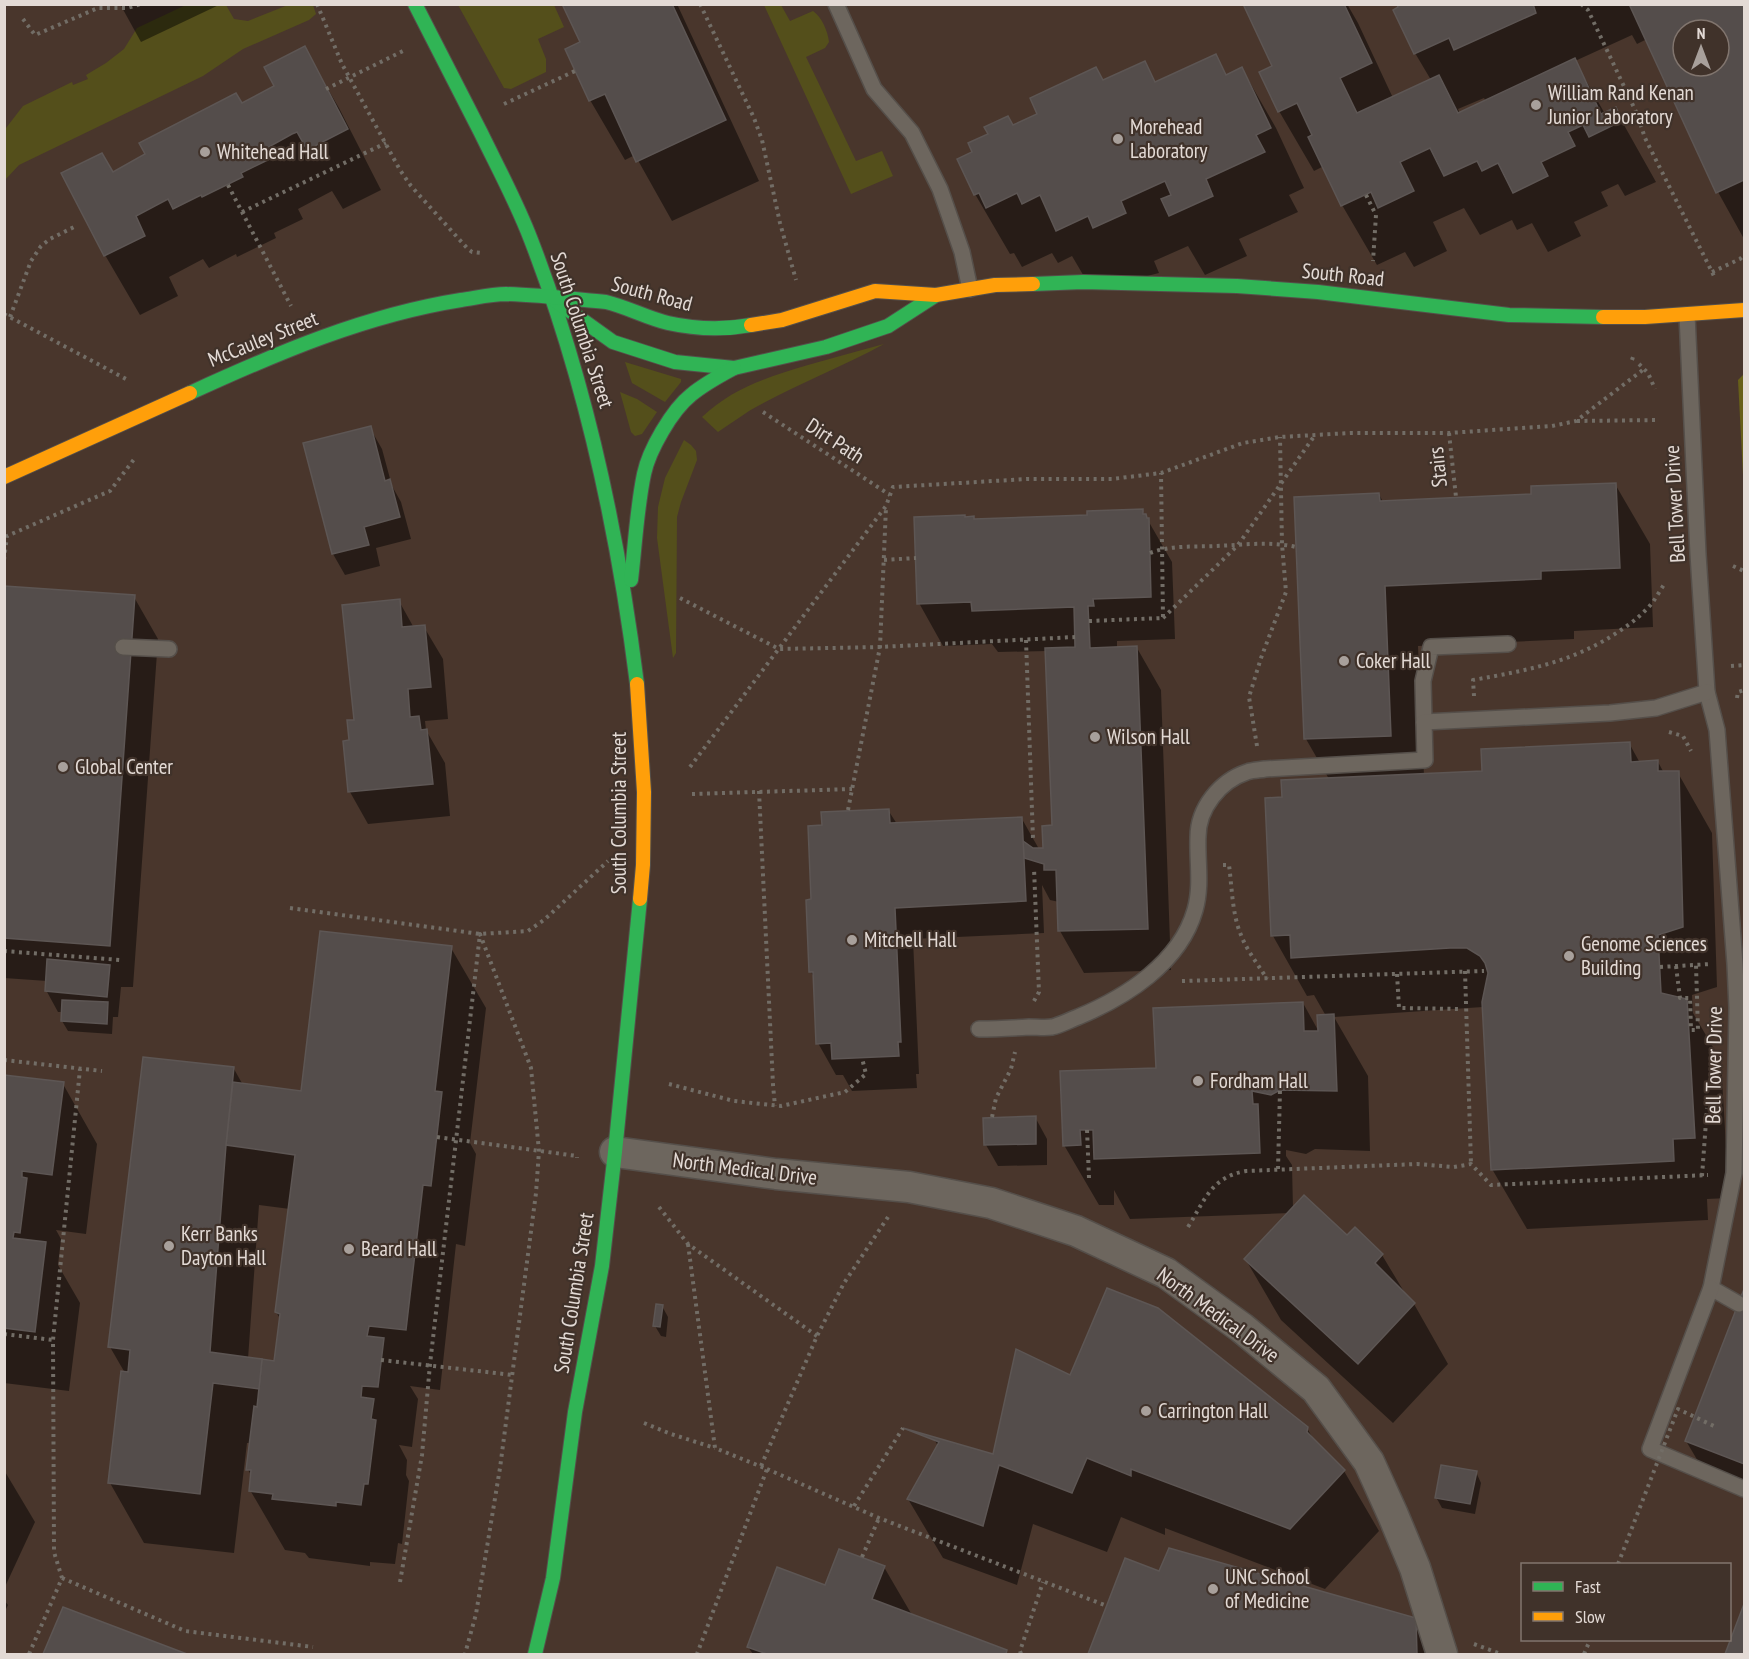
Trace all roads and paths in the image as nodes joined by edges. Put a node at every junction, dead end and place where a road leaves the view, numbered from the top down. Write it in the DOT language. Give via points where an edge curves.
graph roads {
  1 [pos="141,4"];
  2 [pos="317,4"];
  3 [pos="415,4"];
  4 [pos="700,4"];
  5 [pos="836,4"];
  6 [pos="1581,4"];
  7 [pos="23,19"];
  8 [pos="399,53"];
  9 [pos="576,71"];
  10 [pos="350,76"];
  11 [pos="326,88"];
  12 [pos="504,105"];
  13 [pos="386,143"];
  14 [pos="228,185"];
  15 [pos="1366,195"];
  16 [pos="242,212"];
  17 [pos="76,226"];
  18 [pos="481,253"];
  19 [pos="1744,255"];
  20 [pos="1373,261"];
  21 [pos="1712,272"];
  22 [pos="795,275"];
  23 [pos="1717,282"];
  24 [pos="970,289"];
  25 [pos="936,296"];
  26 [pos="552,299"];
  27 [pos="291,306"];
  28 [pos="1744,310"];
  29 [pos="4,314"];
  30 [pos="1687,315"];
  31 [pos="10,317"];
  32 [pos="1634,354"];
  33 [pos="1632,360"];
  34 [pos="1639,364"];
  35 [pos="734,368"];
  36 [pos="1644,369"];
  37 [pos="126,378"];
  38 [pos="1655,389"];
  39 [pos="763,412"];
  40 [pos="1658,420"];
  41 [pos="1576,421"];
  42 [pos="1449,433"];
  43 [pos="1316,434"];
  44 [pos="1280,437"];
  45 [pos="135,458"];
  46 [pos="1161,473"];
  47 [pos="4,477"];
  48 [pos="1281,484"];
  49 [pos="890,496"];
  50 [pos="1456,497"];
  51 [pos="886,507"];
  52 [pos="1282,544"];
  53 [pos="1238,545"];
  54 [pos="1163,548"];
  55 [pos="1296,548"];
  56 [pos="1150,553"];
  57 [pos="916,558"];
  58 [pos="4,560"];
  59 [pos="884,560"];
  60 [pos="1733,566"];
  61 [pos="1744,571"];
  62 [pos="1665,583"];
  63 [pos="680,598"];
  64 [pos="628,609"];
  65 [pos="1163,618"];
  66 [pos="1089,621"];
  67 [pos="1075,637"];
  68 [pos="1026,640"];
  69 [pos="1508,644"];
  70 [pos="123,647"];
  71 [pos="880,647"];
  72 [pos="169,650"];
  73 [pos="779,650"];
  74 [pos="1744,665"];
  75 [pos="1731,666"];
  76 [pos="1707,692"];
  77 [pos="1476,720"];
  78 [pos="1424,722"];
  79 [pos="1690,731"];
  80 [pos="1664,732"];
  81 [pos="1683,736"];
  82 [pos="1692,756"];
  83 [pos="690,766"];
  84 [pos="1265,769"];
  85 [pos="852,789"];
  86 [pos="759,791"];
  87 [pos="692,794"];
  88 [pos="848,810"];
  89 [pos="1033,839"];
  90 [pos="608,861"];
  91 [pos="1198,867"];
  92 [pos="1034,868"];
  93 [pos="290,908"];
  94 [pos="480,934"];
  95 [pos="4,951"];
  96 [pos="1709,958"];
  97 [pos="120,960"];
  98 [pos="1696,965"];
  99 [pos="1676,966"];
  100 [pos="1660,967"];
  101 [pos="1465,971"];
  102 [pos="1485,971"];
  103 [pos="1397,974"];
  104 [pos="1267,979"];
  105 [pos="1139,983"];
  106 [pos="1458,1009"];
  107 [pos="1020,1028"];
  108 [pos="979,1029"];
  109 [pos="862,1058"];
  110 [pos="4,1060"];
  111 [pos="80,1069"];
  112 [pos="102,1071"];
  113 [pos="669,1084"];
  114 [pos="1280,1090"];
  115 [pos="1707,1105"];
  116 [pos="775,1106"];
  117 [pos="992,1117"];
  118 [pos="1087,1130"];
  119 [pos="437,1137"];
  120 [pos="457,1140"];
  121 [pos="539,1151"];
  122 [pos="615,1152"];
  123 [pos="1471,1164"];
  124 [pos="577,1166"];
  125 [pos="1278,1169"];
  126 [pos="1734,1173"];
  127 [pos="1702,1176"];
  128 [pos="1089,1178"];
  129 [pos="909,1187"];
  130 [pos="658,1207"];
  131 [pos="1188,1227"];
  132 [pos="688,1244"];
  133 [pos="1712,1288"];
  134 [pos="1739,1304"];
  135 [pos="4,1334"];
  136 [pos="817,1336"];
  137 [pos="53,1340"];
  138 [pos="381,1360"];
  139 [pos="430,1364"];
  140 [pos="513,1375"];
  141 [pos="644,1423"];
  142 [pos="1716,1427"];
  143 [pos="903,1428"];
  144 [pos="715,1448"];
  145 [pos="761,1466"];
  146 [pos="767,1469"];
  147 [pos="1744,1489"];
  148 [pos="854,1506"];
  149 [pos="879,1518"];
  150 [pos="862,1557"];
  151 [pos="1618,1563"];
  152 [pos="62,1578"];
  153 [pos="400,1582"];
  154 [pos="1043,1582"];
  155 [pos="1107,1606"];
  156 [pos="1474,1645"];
  157 [pos="313,1647"];
  158 [pos="29,1654"];
  159 [pos="465,1654"];
  160 [pos="535,1654"];
  161 [pos="697,1654"];
  162 [pos="1021,1654"];
  163 [pos="1442,1654"];
  164 [pos="1501,1654"];
  1 -- 7 [label="path" via="98,8 35,35"];
  2 -- 10 [label="path"];
  3 -- 26 [label="main road, South Columbia Street" via="510,191"];
  4 -- 22 [label="path" via="762,140"];
  5 -- 24 [label="lane" via="874,89 912,133 940,189"];
  6 -- 21 [label="path" via="1588,9 1645,138"];
  8 -- 10 [label="path"];
  9 -- 12 [label="path"];
  10 -- 11 [label="path"];
  10 -- 13 [label="path"];
  13 -- 16 [label="path"];
  13 -- 18 [label="path" via="411,186 467,248"];
  14 -- 16 [label="path"];
  15 -- 20 [label="path" via="1376,215"];
  16 -- 27 [label="path"];
  17 -- 31 [label="path" via="41,246 31,261"];
  19 -- 21 [label="path"];
  21 -- 23 [label="path"];
  24 -- 25 [label="main road, South Road"];
  24 -- 30 [label="main road, South Road" via="1083,282 1194,285 1317,292 1509,315"];
  25 -- 26 [label="main road, South Road" via="875,291 782,320 710,329 667,323 606,302"];
  25 -- 35 [label="main road, South Road" via="888,326 826,347"];
  26 -- 35 [label="main road, South Road" via="613,342 675,362"];
  26 -- 47 [label="main road, McCauley Street" via="504,294 444,303 327,335 244,368"];
  26 -- 64 [label="main road, South Columbia Street" via="595,443"];
  28 -- 30 [label="main road, South Road"];
  29 -- 31 [label="path"];
  30 -- 76 [label="lane, Bell Tower Drive"];
  31 -- 37 [label="path"];
  32 -- 33 [label="path"];
  34 -- 36 [label="path"];
  35 -- 64 [label="main road" via="689,396 658,438 644,472"];
  36 -- 38 [label="path"];
  36 -- 41 [label="path"];
  39 -- 49 [label="path, Dirt Path"];
  40 -- 41 [label="path"];
  41 -- 42 [label="path"];
  42 -- 43 [label="path"];
  42 -- 50 [label="path, Stairs"];
  43 -- 44 [label="path"];
  43 -- 48 [label="path"];
  44 -- 46 [label="path" via="1243,443"];
  44 -- 48 [label="path"];
  45 -- 58 [label="path" via="110,491 7,536"];
  46 -- 49 [label="path" via="1112,479 1027,479 893,487"];
  46 -- 54 [label="path"];
  48 -- 52 [label="path"];
  48 -- 53 [label="path"];
  49 -- 51 [label="path"];
  51 -- 59 [label="path"];
  51 -- 73 [label="path"];
  52 -- 53 [label="path"];
  52 -- 55 [label="path"];
  52 -- 84 [label="path" via="1286,592 1249,697 1255,740"];
  53 -- 54 [label="path"];
  53 -- 65 [label="path"];
  54 -- 56 [label="path"];
  54 -- 65 [label="path"];
  57 -- 59 [label="path"];
  59 -- 71 [label="path"];
  60 -- 61 [label="path"];
  62 -- 77 [label="path" via="1653,602 1628,625 1575,656 1473,680"];
  63 -- 73 [label="path"];
  64 -- 122 [label="main road, South Columbia Street" via="638,689 644,792 643,864"];
  65 -- 66 [label="path"];
  67 -- 68 [label="path"];
  68 -- 71 [label="path"];
  68 -- 89 [label="path"];
  69 -- 78 [label="lane" via="1431,647 1423,681"];
  70 -- 72 [label="lane"];
  71 -- 73 [label="path"];
  71 -- 85 [label="path"];
  73 -- 83 [label="path"];
  74 -- 75 [label="path"];
  76 -- 77 [label="lane" via="1656,708"];
  76 -- 126 [label="lane, Bell Tower Drive" via="1717,736 1737,1008"];
  77 -- 78 [label="lane"];
  78 -- 84 [label="lane" via="1425,760"];
  79 -- 81 [label="path"];
  80 -- 81 [label="path"];
  81 -- 82 [label="path"];
  84 -- 91 [label="lane" via="1231,780 1208,802 1197,834"];
  85 -- 86 [label="path"];
  85 -- 88 [label="path"];
  86 -- 87 [label="path"];
  86 -- 116 [label="path"];
  90 -- 94 [label="path" via="528,931"];
  91 -- 104 [label="path" via="1229,865 1240,932"];
  91 -- 105 [label="lane" via="1196,908 1190,924 1160,967"];
  92 -- 107 [label="path" via="1039,992"];
  93 -- 94 [label="path"];
  94 -- 120 [label="path"];
  94 -- 121 [label="path" via="531,1068"];
  95 -- 97 [label="path"];
  96 -- 98 [label="path" via="1710,964"];
  98 -- 99 [label="path"];
  98 -- 99 [label="path" via="1698,1030 1691,1030 1690,998 1680,998"];
  99 -- 100 [label="path"];
  101 -- 102 [label="path"];
  101 -- 103 [label="path"];
  101 -- 123 [label="path"];
  103 -- 104 [label="path"];
  103 -- 106 [label="path" via="1399,1008"];
  104 -- 105 [label="path"];
  105 -- 107 [label="lane" via="1100,1008 1053,1027"];
  107 -- 108 [label="lane"];
  107 -- 117 [label="path" via="1011,1069 996,1098"];
  109 -- 116 [label="path" via="866,1074 845,1092"];
  110 -- 111 [label="path"];
  111 -- 112 [label="path"];
  111 -- 137 [label="path"];
  113 -- 116 [label="path" via="734,1101"];
  114 -- 125 [label="path"];
  115 -- 127 [label="path"];
  118 -- 128 [label="path"];
  119 -- 120 [label="path"];
  120 -- 121 [label="path"];
  120 -- 139 [label="path"];
  121 -- 124 [label="path" via="577,1156"];
  121 -- 140 [label="path"];
  122 -- 129 [label="street, North Medical Drive"];
  122 -- 160 [label="main road, South Columbia Street" via="602,1266 552,1578"];
  123 -- 125 [label="path"];
  123 -- 127 [label="path" via="1491,1185"];
  125 -- 131 [label="path" via="1236,1173 1221,1180"];
  126 -- 127 [label="path"];
  126 -- 133 [label="lane, Bell Tower Drive"];
  129 -- 136 [label="path" via="844,1283"];
  129 -- 163 [label="street, North Medical Drive" via="991,1203 1076,1231 1166,1273 1316,1389 1369,1462 1415,1568"];
  130 -- 132 [label="path"];
  132 -- 136 [label="path"];
  132 -- 144 [label="path"];
  133 -- 134 [label="lane"];
  133 -- 147 [label="lane, Bell Tower Drive" via="1650,1449"];
  135 -- 137 [label="path"];
  136 -- 145 [label="path"];
  137 -- 152 [label="path" via="54,1552"];
  138 -- 139 [label="path"];
  139 -- 140 [label="path"];
  139 -- 153 [label="path" via="422,1455"];
  140 -- 159 [label="path" via="490,1539"];
  141 -- 144 [label="path"];
  142 -- 151 [label="path, bridge" via="1678,1409"];
  143 -- 148 [label="path"];
  144 -- 145 [label="path"];
  145 -- 146 [label="path"];
  146 -- 148 [label="path"];
  146 -- 161 [label="path"];
  148 -- 149 [label="path"];
  149 -- 150 [label="path"];
  149 -- 154 [label="path"];
  152 -- 157 [label="path" via="185,1631"];
  152 -- 158 [label="path"];
  154 -- 155 [label="path"];
  154 -- 162 [label="path"];
  156 -- 164 [label="path"];
}
